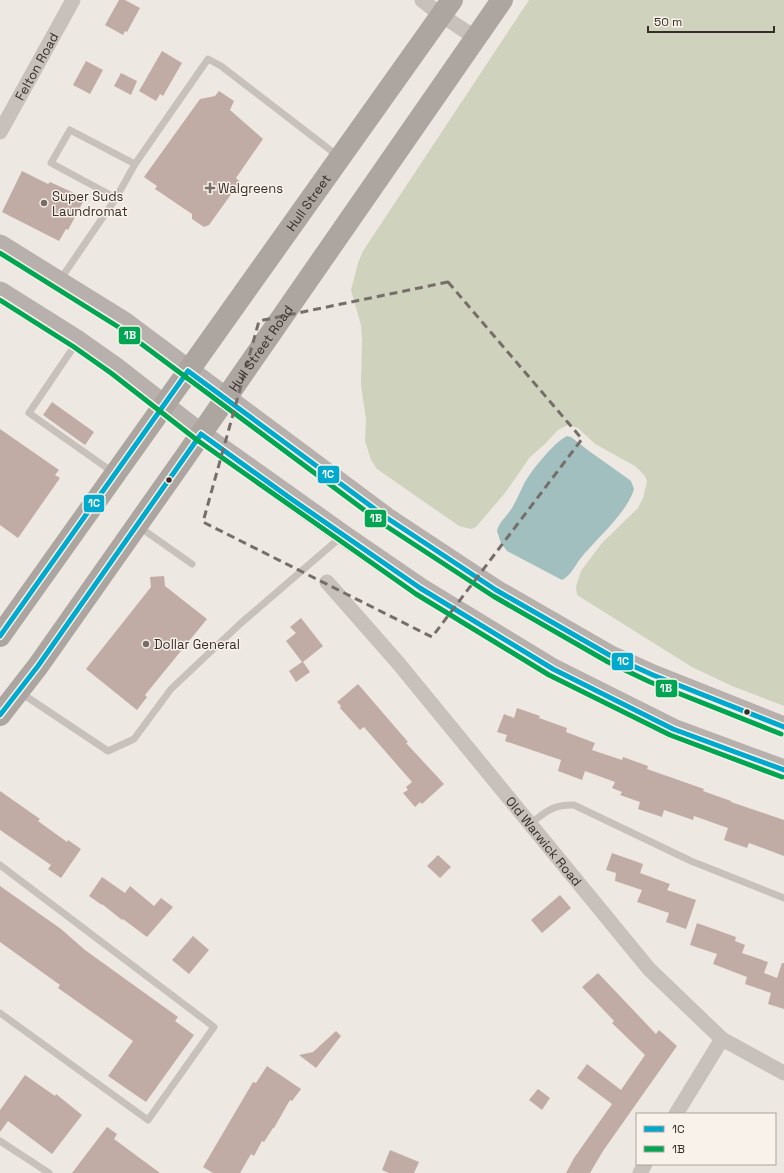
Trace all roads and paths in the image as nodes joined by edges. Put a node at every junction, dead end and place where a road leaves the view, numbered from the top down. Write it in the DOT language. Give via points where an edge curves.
graph roads {
  1 [pos="73,0"];
  2 [pos="422,0"];
  3 [pos="502,0"];
  4 [pos="447,8"];
  5 [pos="476,38"];
  6 [pos="0,132"];
  7 [pos="340,157"];
  8 [pos="135,164"];
  9 [pos="116,198"];
  10 [pos="0,245"];
  11 [pos="59,282"];
  12 [pos="0,292"];
  13 [pos="78,341"];
  14 [pos="188,371"];
  15 [pos="226,398"];
  16 [pos="165,405"];
  17 [pos="201,434"];
  18 [pos="115,474"];
  19 [pos="137,525"];
  20 [pos="342,535"];
  21 [pos="192,564"];
  22 [pos="327,582"];
  23 [pos="0,636"];
  24 [pos="18,691"];
  25 [pos="0,715"];
  26 [pos="784,727"];
  27 [pos="784,770"];
  28 [pos="531,823"];
  29 [pos="0,864"];
  30 [pos="784,898"];
  31 [pos="0,1012"];
  32 [pos="722,1040"];
  33 [pos="784,1073"];
  34 [pos="677,1113"];
  35 [pos="0,1141"];
  36 [pos="49,1173"];
  1 -- 6 [label="street, Felton Road"];
  2 -- 4 [label="street"];
  3 -- 5 [label="main road"];
  4 -- 5 [label="street"];
  4 -- 7 [label="main road, Hull Street"];
  5 -- 15 [label="main road, Hull Street Road"];
  7 -- 8 [label="lane" via="221,66 208,60"];
  7 -- 14 [label="main road, Hull Street"];
  8 -- 9 [label="lane"];
  8 -- 9 [label="lane" via="70,130 51,163"];
  9 -- 11 [label="lane"];
  10 -- 11 [label="main road"];
  11 -- 14 [label="main road" via="124,322"];
  12 -- 13 [label="main road"];
  13 -- 16 [label="main road"];
  13 -- 18 [label="lane" via="29,413"];
  14 -- 15 [label="main road"];
  14 -- 16 [label="main road, Hull Street"];
  15 -- 17 [label="main road, Hull Street Road"];
  15 -- 26 [label="main road" via="388,518 496,590 611,656"];
  16 -- 17 [label="main road"];
  16 -- 18 [label="main road"];
  17 -- 19 [label="main road, Hull Street Road"];
  17 -- 20 [label="main road"];
  18 -- 23 [label="main road"];
  19 -- 21 [label="lane"];
  19 -- 24 [label="main road, Hull Street Road"];
  20 -- 24 [label="lane" via="241,623 171,689 134,739 108,751"];
  20 -- 27 [label="main road" via="420,588 553,669 672,729"];
  22 -- 28 [label="street, Old Warwick Road"];
  24 -- 25 [label="main road, Hull Street Road"];
  28 -- 30 [label="lane" via="555,806 574,805 692,861"];
  28 -- 32 [label="street, Old Warwick Road" via="649,968"];
  29 -- 31 [label="lane" via="214,1027 148,1120"];
  32 -- 33 [label="street, Old Warwick Road"];
  32 -- 34 [label="street"];
  35 -- 36 [label="lane"];
}
